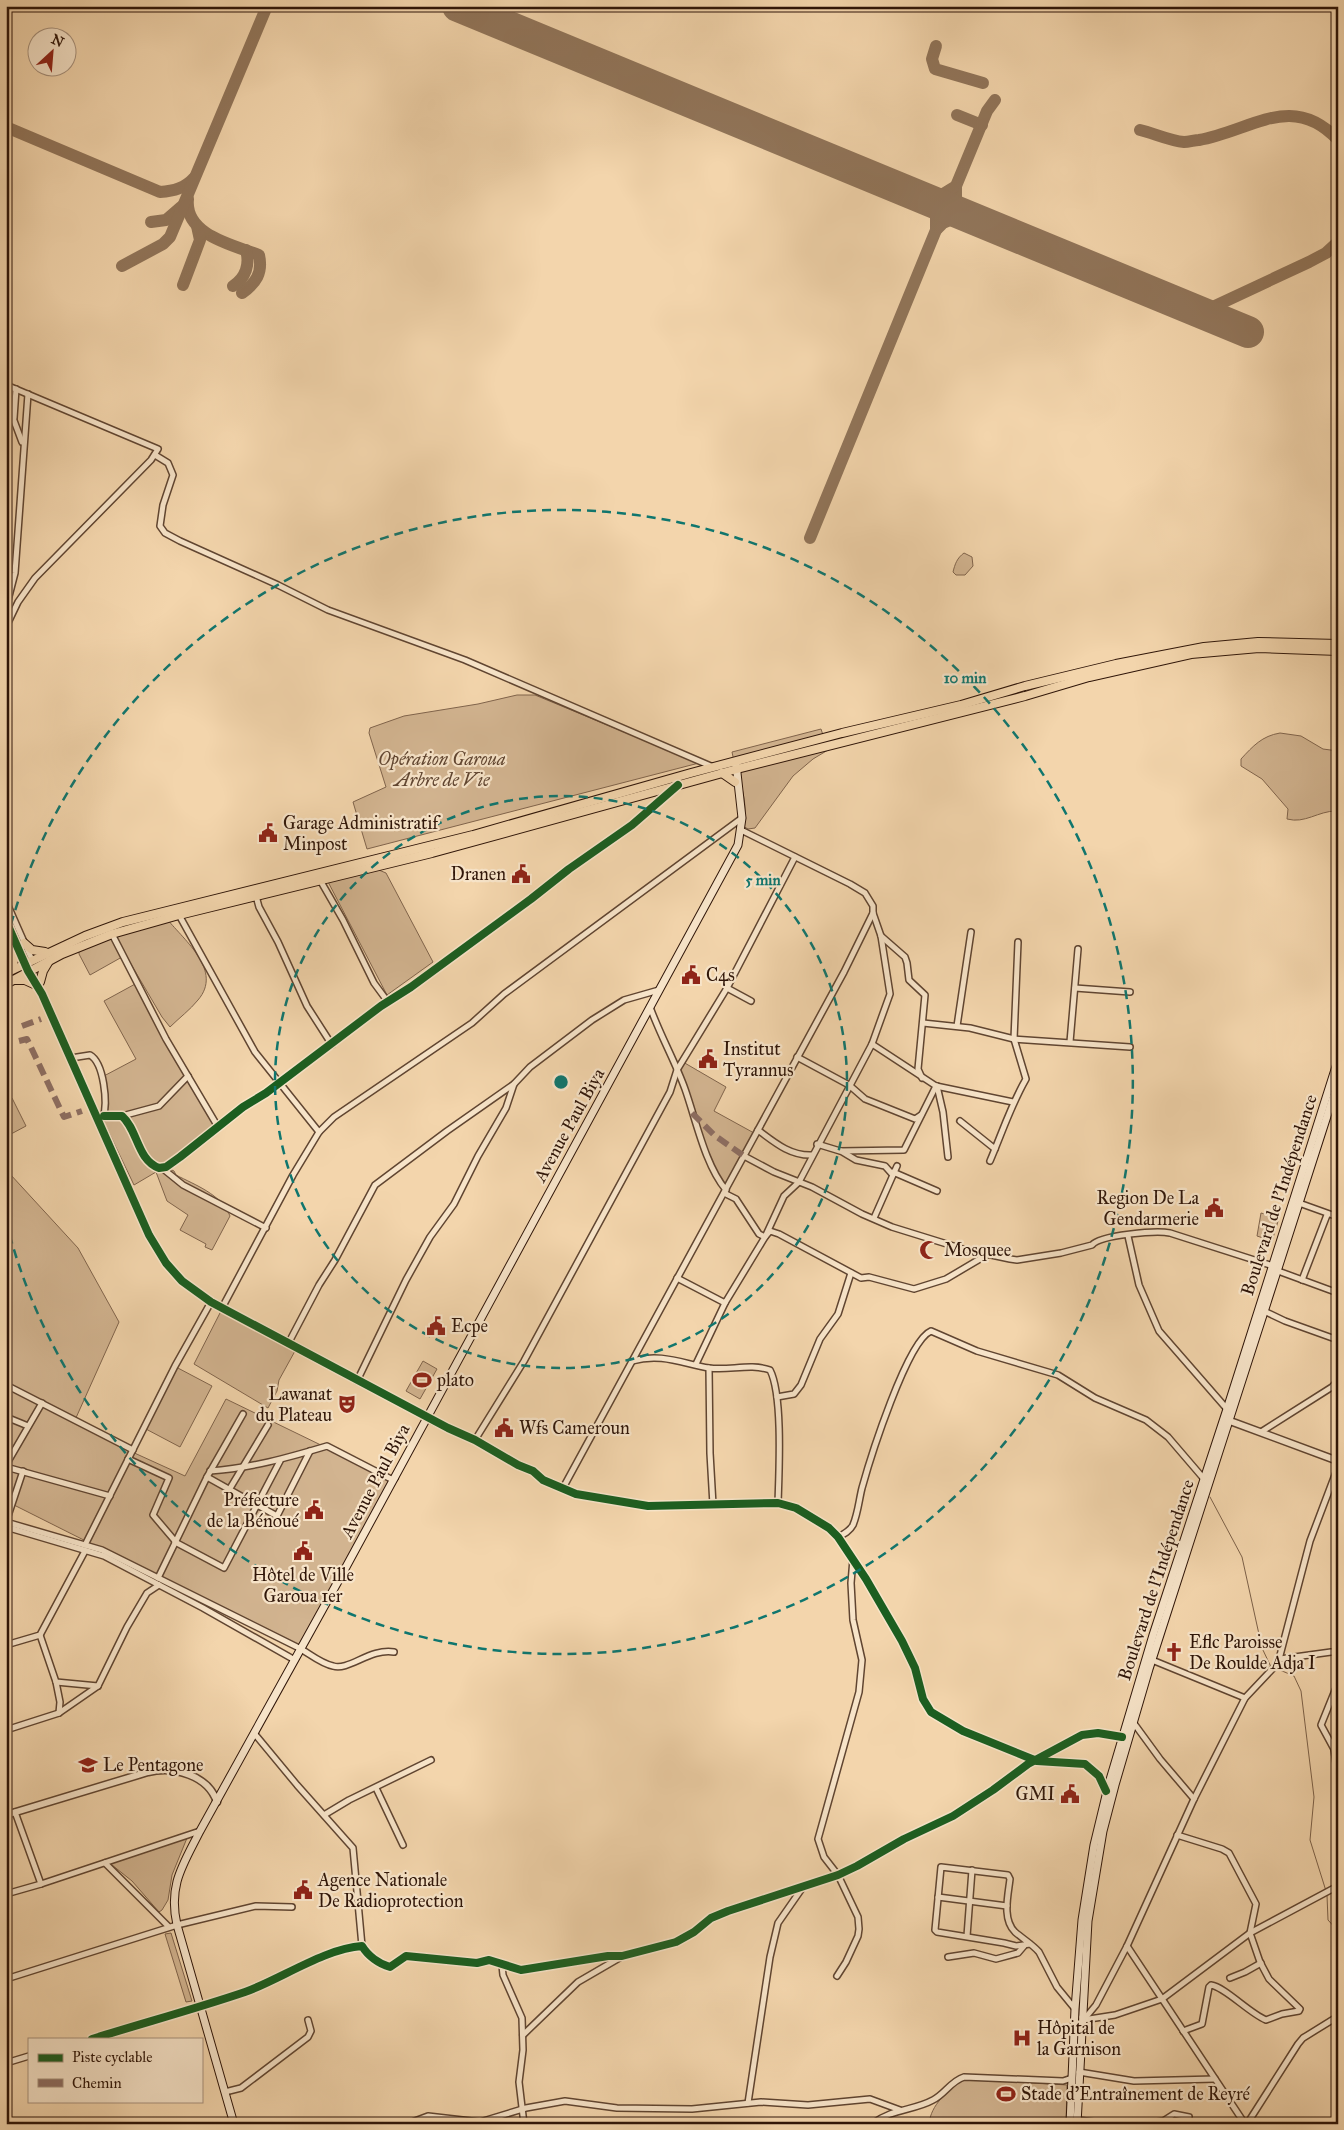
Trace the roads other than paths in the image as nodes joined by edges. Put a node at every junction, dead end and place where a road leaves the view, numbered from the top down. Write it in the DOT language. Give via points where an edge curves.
graph roads {
  1 [pos="11,387"];
  2 [pos="28,394"];
  3 [pos="24,446"];
  4 [pos="155,455"];
  5 [pos="6,608"];
  6 [pos="6,627"];
  7 [pos="1338,644"];
  8 [pos="1338,651"];
  9 [pos="733,766"];
  10 [pos="714,767"];
  11 [pos="722,773"];
  12 [pos="678,785"];
  13 [pos="737,786"];
  14 [pos="742,818"];
  15 [pos="741,830"];
  16 [pos="796,858"];
  17 [pos="320,880"];
  18 [pos="256,896"];
  19 [pos="6,901"];
  20 [pos="873,913"];
  21 [pos="179,915"];
  22 [pos="6,921"];
  23 [pos="972,932"];
  24 [pos="112,934"];
  25 [pos="881,936"];
  26 [pos="1018,942"];
  27 [pos="20,943"];
  28 [pos="1078,949"];
  29 [pos="48,956"];
  30 [pos="30,966"];
  31 [pos="8,972"];
  32 [pos="10,982"];
  33 [pos="38,984"];
  34 [pos="726,988"];
  35 [pos="1075,988"];
  36 [pos="659,990"];
  37 [pos="1130,992"];
  38 [pos="751,1001"];
  39 [pos="388,1002"];
  40 [pos="650,1007"];
  41 [pos="923,1023"];
  42 [pos="956,1026"];
  43 [pos="1014,1039"];
  44 [pos="1070,1042"];
  45 [pos="872,1044"];
  46 [pos="332,1045"];
  47 [pos="1130,1046"];
  48 [pos="797,1057"];
  49 [pos="71,1058"];
  50 [pos="1338,1060"];
  51 [pos="677,1070"];
  52 [pos="188,1076"];
  53 [pos="922,1078"];
  54 [pos="278,1083"];
  55 [pos="514,1084"];
  56 [pos="849,1086"];
  57 [pos="936,1086"];
  58 [pos="1337,1087"];
  59 [pos="1013,1102"];
  60 [pos="923,1113"];
  61 [pos="122,1116"];
  62 [pos="102,1119"];
  63 [pos="960,1121"];
  64 [pos="218,1127"];
  65 [pos="758,1130"];
  66 [pos="319,1132"];
  67 [pos="817,1144"];
  68 [pos="995,1149"];
  69 [pos="840,1151"];
  70 [pos="812,1155"];
  71 [pos="744,1156"];
  72 [pos="948,1157"];
  73 [pos="990,1161"];
  74 [pos="896,1166"];
  75 [pos="162,1168"];
  76 [pos="893,1174"];
  77 [pos="798,1182"];
  78 [pos="725,1191"];
  79 [pos="937,1191"];
  80 [pos="1299,1203"];
  81 [pos="1327,1215"];
  82 [pos="1338,1217"];
  83 [pos="874,1218"];
  84 [pos="266,1228"];
  85 [pos="1128,1236"];
  86 [pos="764,1237"];
  87 [pos="990,1253"];
  88 [pos="1275,1268"];
  89 [pos="851,1273"];
  90 [pos="678,1278"];
  91 [pos="1302,1280"];
  92 [pos="1338,1284"];
  93 [pos="1336,1293"];
  94 [pos="211,1302"];
  95 [pos="726,1303"];
  96 [pos="222,1308"];
  97 [pos="1264,1311"];
  98 [pos="1338,1340"];
  99 [pos="288,1344"];
  100 [pos="632,1361"];
  101 [pos="696,1364"];
  102 [pos="709,1368"];
  103 [pos="1338,1380"];
  104 [pos="357,1381"];
  105 [pos="6,1386"];
  106 [pos="777,1397"];
  107 [pos="42,1403"];
  108 [pos="1227,1409"];
  109 [pos="243,1414"];
  110 [pos="6,1417"];
  111 [pos="427,1417"];
  112 [pos="1227,1420"];
  113 [pos="268,1425"];
  114 [pos="28,1426"];
  115 [pos="1261,1432"];
  116 [pos="475,1440"];
  117 [pos="133,1450"];
  118 [pos="310,1451"];
  119 [pos="128,1458"];
  120 [pos="280,1461"];
  121 [pos="1338,1461"];
  122 [pos="6,1466"];
  123 [pos="1338,1468"];
  124 [pos="242,1469"];
  125 [pos="23,1471"];
  126 [pos="208,1474"];
  127 [pos="1204,1479"];
  128 [pos="393,1480"];
  129 [pos="564,1488"];
  130 [pos="229,1490"];
  131 [pos="110,1496"];
  132 [pos="778,1502"];
  133 [pos="713,1505"];
  134 [pos="256,1506"];
  135 [pos="6,1522"];
  136 [pos="6,1527"];
  137 [pos="838,1536"];
  138 [pos="175,1542"];
  139 [pos="85,1548"];
  140 [pos="853,1558"];
  141 [pos="145,1577"];
  142 [pos="158,1578"];
  143 [pos="159,1585"];
  144 [pos="147,1593"];
  145 [pos="40,1636"];
  146 [pos="6,1645"];
  147 [pos="301,1649"];
  148 [pos="394,1652"];
  149 [pos="1331,1652"];
  150 [pos="294,1659"];
  151 [pos="1280,1659"];
  152 [pos="1152,1660"];
  153 [pos="56,1682"];
  154 [pos="1338,1683"];
  155 [pos="98,1686"];
  156 [pos="1245,1698"];
  157 [pos="60,1713"];
  158 [pos="1133,1722"];
  159 [pos="6,1730"];
  160 [pos="254,1733"];
  161 [pos="1122,1737"];
  162 [pos="1336,1751"];
  163 [pos="431,1760"];
  164 [pos="1037,1761"];
  165 [pos="1338,1777"];
  166 [pos="225,1786"];
  167 [pos="210,1788"];
  168 [pos="376,1788"];
  169 [pos="1106,1791"];
  170 [pos="1194,1799"];
  171 [pos="216,1802"];
  172 [pos="15,1812"];
  173 [pos="324,1814"];
  174 [pos="6,1815"];
  175 [pos="200,1831"];
  176 [pos="1178,1835"];
  177 [pos="403,1845"];
  178 [pos="105,1863"];
  179 [pos="972,1870"];
  180 [pos="838,1875"];
  181 [pos="41,1884"];
  182 [pos="1338,1886"];
  183 [pos="803,1887"];
  184 [pos="6,1894"];
  185 [pos="938,1898"];
  186 [pos="970,1902"];
  187 [pos="1007,1906"];
  188 [pos="292,1907"];
  189 [pos="173,1926"];
  190 [pos="1250,1933"];
  191 [pos="967,1936"];
  192 [pos="1027,1945"];
  193 [pos="362,1946"];
  194 [pos="1127,1946"];
  195 [pos="622,1956"];
  196 [pos="948,1957"];
  197 [pos="1261,1963"];
  198 [pos="502,1965"];
  199 [pos="837,1976"];
  200 [pos="1230,1978"];
  201 [pos="6,1979"];
  202 [pos="1162,2000"];
  203 [pos="200,2006"];
  204 [pos="1075,2009"];
  205 [pos="1337,2017"];
  206 [pos="1082,2019"];
  207 [pos="308,2020"];
  208 [pos="1183,2031"];
  209 [pos="522,2036"];
  210 [pos="95,2038"];
  211 [pos="28,2056"];
  212 [pos="6,2063"];
  213 [pos="1080,2072"];
  214 [pos="1072,2078"];
  215 [pos="1215,2079"];
  216 [pos="225,2092"];
  217 [pos="748,2103"];
  218 [pos="523,2109"];
  219 [pos="900,2110"];
  220 [pos="1189,2117"];
  221 [pos="1075,2123"];
  222 [pos="234,2124"];
  223 [pos="394,2124"];
  224 [pos="524,2124"];
  225 [pos="872,2124"];
  226 [pos="1108,2124"];
  227 [pos="1146,2124"];
  228 [pos="1246,2124"];
  1 -- 2 [label="street"];
  1 -- 3 [label="street" via="10,410"];
  2 -- 3 [label="street"];
  2 -- 4 [label="street" via="158,449"];
  3 -- 5 [label="street" via="15,574"];
  4 -- 6 [label="street" via="35,578"];
  4 -- 10 [label="street" via="168,463 173,476 162,505 160,526 180,542 278,584 328,610 471,662"];
  7 -- 9 [label="main road" via="1258,642 1204,647 1144,658 842,733"];
  8 -- 9 [label="main road" via="1259,648 1191,654"];
  9 -- 10 [label="main road"];
  9 -- 11 [label="main road"];
  9 -- 13 [label="main road, Avenue Paul Biya"];
  10 -- 29 [label="main road" via="473,836 130,920 93,933"];
  11 -- 12 [label="main road"];
  11 -- 13 [label="main road"];
  12 -- 17 [label="main road" via="519,830"];
  12 -- 39 [label="street" via="632,825"];
  13 -- 14 [label="main road, Avenue Paul Biya"];
  14 -- 15 [label="main road, Avenue Paul Biya"];
  14 -- 66 [label="street" via="504,994 472,1023 334,1117"];
  15 -- 16 [label="street"];
  15 -- 36 [label="main road, Avenue Paul Biya" via="738,845"];
  16 -- 20 [label="street" via="864,893 871,900"];
  16 -- 34 [label="street"];
  17 -- 18 [label="main road"];
  17 -- 39 [label="street" via="374,983"];
  18 -- 21 [label="main road"];
  18 -- 46 [label="street" via="307,1006"];
  19 -- 27 [label="street"];
  20 -- 25 [label="street"];
  20 -- 48 [label="street"];
  21 -- 24 [label="main road"];
  21 -- 54 [label="street" via="255,1052"];
  22 -- 27 [label="street"];
  23 -- 42 [label="street"];
  24 -- 29 [label="main road"];
  24 -- 52 [label="street"];
  25 -- 41 [label="street" via="904,957 908,963 909,980 924,993"];
  25 -- 45 [label="street" via="890,994"];
  26 -- 43 [label="street"];
  27 -- 29 [label="main road"];
  27 -- 30 [label="street"];
  27 -- 31 [label="main road"];
  28 -- 35 [label="street"];
  29 -- 30 [label="main road"];
  29 -- 33 [label="main road"];
  30 -- 31 [label="main road"];
  30 -- 32 [label="main road"];
  30 -- 33 [label="street"];
  32 -- 33 [label="main road" via="25,980"];
  33 -- 49 [label="street"];
  34 -- 38 [label="street"];
  34 -- 51 [label="street"];
  35 -- 37 [label="street"];
  35 -- 44 [label="street"];
  36 -- 40 [label="main road, Avenue Paul Biya"];
  36 -- 55 [label="street" via="624,1000 592,1020 530,1067"];
  39 -- 46 [label="street"];
  40 -- 51 [label="street"];
  40 -- 111 [label="main road, Avenue Paul Biya"];
  41 -- 42 [label="street"];
  41 -- 53 [label="street" via="918,1069"];
  42 -- 43 [label="street"];
  43 -- 44 [label="street"];
  43 -- 59 [label="street" via="1026,1079"];
  44 -- 47 [label="street"];
  45 -- 53 [label="street"];
  45 -- 56 [label="street"];
  46 -- 54 [label="street"];
  48 -- 56 [label="street"];
  48 -- 65 [label="street"];
  49 -- 62 [label="street"];
  49 -- 62 [label="street" via="90,1055 97,1061 104,1094"];
  50 -- 88 [label="main road, Boulevard de l'Indépendance"];
  51 -- 78 [label="street" via="712,1168"];
  51 -- 116 [label="street" via="670,1092 524,1362"];
  52 -- 61 [label="street" via="159,1106"];
  52 -- 64 [label="street"];
  53 -- 57 [label="street"];
  54 -- 64 [label="street"];
  54 -- 66 [label="street"];
  55 -- 99 [label="street" via="376,1185 335,1260 318,1284"];
  55 -- 104 [label="street" via="506,1108 454,1204 430,1237 406,1280"];
  56 -- 60 [label="street" via="865,1099 915,1119"];
  56 -- 67 [label="street"];
  57 -- 59 [label="street"];
  57 -- 60 [label="street"];
  57 -- 72 [label="street" via="943,1112"];
  58 -- 80 [label="main road, Boulevard de l'Indépendance"];
  59 -- 68 [label="street"];
  60 -- 69 [label="street" via="904,1150"];
  61 -- 62 [label="street"];
  61 -- 75 [label="street" via="131,1125 148,1161"];
  62 -- 94 [label="street" via="149,1236 182,1281"];
  63 -- 68 [label="street"];
  64 -- 75 [label="street" via="180,1158"];
  65 -- 70 [label="street" via="787,1150"];
  65 -- 71 [label="street"];
  66 -- 84 [label="street"];
  67 -- 69 [label="street"];
  67 -- 70 [label="street"];
  68 -- 73 [label="street"];
  69 -- 76 [label="street" via="851,1158 885,1166"];
  70 -- 77 [label="street"];
  71 -- 77 [label="street"];
  71 -- 78 [label="street"];
  74 -- 76 [label="street"];
  75 -- 84 [label="street" via="183,1185"];
  76 -- 79 [label="street"];
  76 -- 83 [label="street"];
  77 -- 83 [label="street"];
  77 -- 86 [label="street" via="784,1196"];
  78 -- 86 [label="street" via="736,1199 754,1229"];
  78 -- 90 [label="street"];
  80 -- 82 [label="street"];
  80 -- 88 [label="main road, Boulevard de l'Indépendance"];
  81 -- 91 [label="street"];
  83 -- 87 [label="street" via="892,1227 963,1249"];
  84 -- 96 [label="street"];
  85 -- 87 [label="street" via="1017,1260"];
  85 -- 88 [label="street" via="1164,1232"];
  85 -- 108 [label="street" via="1139,1285 1159,1331"];
  86 -- 89 [label="street" via="770,1231 779,1234"];
  86 -- 95 [label="street"];
  87 -- 89 [label="street" via="946,1279 914,1289"];
  88 -- 91 [label="street"];
  88 -- 97 [label="main road, Boulevard de l'Indépendance"];
  88 -- 108 [label="main road, Boulevard de l'Indépendance"];
  89 -- 106 [label="street" via="838,1314 820,1339 801,1385 794,1394"];
  90 -- 95 [label="street"];
  90 -- 100 [label="street"];
  91 -- 93 [label="street"];
  92 -- 93 [label="street"];
  94 -- 96 [label="street"];
  94 -- 117 [label="street"];
  95 -- 101 [label="street"];
  96 -- 99 [label="street"];
  97 -- 98 [label="street"];
  97 -- 112 [label="main road, Boulevard de l'Indépendance"];
  99 -- 104 [label="street"];
  100 -- 101 [label="street" via="646,1357"];
  100 -- 129 [label="street"];
  101 -- 102 [label="street"];
  102 -- 106 [label="street" via="749,1366 770,1370 775,1379"];
  102 -- 133 [label="street"];
  103 -- 115 [label="street"];
  104 -- 111 [label="street"];
  105 -- 107 [label="street"];
  106 -- 132 [label="street"];
  107 -- 114 [label="street"];
  107 -- 117 [label="street"];
  108 -- 112 [label="main road, Boulevard de l'Indépendance"];
  109 -- 126 [label="street"];
  110 -- 114 [label="street"];
  111 -- 116 [label="street"];
  111 -- 128 [label="main road, Avenue Paul Biya"];
  112 -- 115 [label="street"];
  112 -- 127 [label="main road, Boulevard de l'Indépendance"];
  112 -- 152 [label="main road, Boulevard de l'Indépendance"];
  113 -- 124 [label="street"];
  114 -- 122 [label="street"];
  115 -- 121 [label="street"];
  116 -- 129 [label="street" via="533,1471 542,1480"];
  117 -- 119 [label="street"];
  118 -- 120 [label="street"];
  118 -- 128 [label="street" via="327,1446"];
  118 -- 134 [label="street" via="277,1516"];
  119 -- 131 [label="street"];
  119 -- 138 [label="street" via="169,1478 153,1515"];
  120 -- 124 [label="street"];
  120 -- 134 [label="street"];
  122 -- 125 [label="street"];
  123 -- 151 [label="street" via="1310,1541"];
  124 -- 126 [label="street"];
  124 -- 130 [label="street"];
  125 -- 131 [label="street"];
  125 -- 135 [label="street"];
  126 -- 130 [label="street"];
  126 -- 138 [label="street"];
  127 -- 137 [label="street" via="1168,1437 1146,1420 1095,1398 1058,1375 977,1351 931,1331 901,1375 862,1487 853,1525"];
  127 -- 161 [label="main road, Boulevard de l'Indépendance"];
  128 -- 147 [label="main road, Avenue Paul Biya"];
  129 -- 133 [label="street" via="576,1494 648,1506"];
  130 -- 134 [label="street"];
  131 -- 139 [label="street"];
  132 -- 133 [label="street"];
  132 -- 137 [label="street" via="796,1508"];
  134 -- 138 [label="street" via="224,1568"];
  135 -- 139 [label="street"];
  136 -- 139 [label="street"];
  137 -- 140 [label="street"];
  138 -- 142 [label="street"];
  139 -- 141 [label="street"];
  139 -- 142 [label="street" via="102,1550"];
  139 -- 145 [label="street"];
  140 -- 164 [label="street" via="910,1656 923,1699 931,1712 963,1731"];
  140 -- 180 [label="street" via="853,1620 862,1660 859,1692 818,1839 824,1858"];
  141 -- 143 [label="street"];
  141 -- 144 [label="street"];
  142 -- 147 [label="street"];
  143 -- 144 [label="street"];
  143 -- 150 [label="street"];
  144 -- 155 [label="street"];
  145 -- 146 [label="street"];
  145 -- 153 [label="street"];
  147 -- 148 [label="street" via="337,1667 377,1652"];
  147 -- 160 [label="main road, Avenue Paul Biya"];
  149 -- 151 [label="street"];
  151 -- 156 [label="street"];
  152 -- 156 [label="street"];
  152 -- 158 [label="main road, Boulevard de l'Indépendance"];
  153 -- 155 [label="street"];
  153 -- 157 [label="street"];
  154 -- 162 [label="street" via="1321,1725"];
  155 -- 157 [label="street"];
  156 -- 170 [label="street"];
  157 -- 159 [label="street"];
  158 -- 170 [label="street"];
  158 -- 206 [label="main road, Boulevard de l'Indépendance" via="1102,1840 1088,1921"];
  160 -- 166 [label="main road, Avenue Paul Biya"];
  160 -- 173 [label="street"];
  161 -- 164 [label="street" via="1098,1733 1082,1735"];
  161 -- 169 [label="main road, Boulevard de l'Indépendance"];
  162 -- 165 [label="street"];
  163 -- 168 [label="street"];
  164 -- 169 [label="street" via="1085,1764 1099,1776"];
  164 -- 180 [label="street" via="953,1816"];
  166 -- 167 [label="street"];
  166 -- 171 [label="main road, Avenue Paul Biya"];
  167 -- 171 [label="street"];
  167 -- 172 [label="street" via="184,1773 159,1769"];
  168 -- 173 [label="street"];
  168 -- 177 [label="street"];
  169 -- 204 [label="main road, Boulevard de l'Indépendance" via="1082,1920"];
  170 -- 176 [label="street"];
  171 -- 175 [label="main road, Avenue Paul Biya"];
  172 -- 174 [label="street"];
  172 -- 181 [label="street"];
  173 -- 193 [label="street" via="353,1848"];
  175 -- 178 [label="street"];
  175 -- 189 [label="main road, Avenue Paul Biya" via="174,1889"];
  176 -- 190 [label="street" via="1229,1853 1256,1904"];
  176 -- 194 [label="street"];
  178 -- 181 [label="street"];
  178 -- 189 [label="street"];
  179 -- 185 [label="street" via="941,1867"];
  179 -- 186 [label="street"];
  179 -- 187 [label="street" via="1008,1875"];
  180 -- 183 [label="street"];
  180 -- 199 [label="street" via="858,1917 859,1929 854,1946"];
  181 -- 184 [label="street"];
  182 -- 190 [label="street"];
  183 -- 195 [label="street" via="711,1918 676,1942"];
  183 -- 217 [label="street" via="778,1923"];
  185 -- 186 [label="street"];
  185 -- 191 [label="street" via="936,1930"];
  186 -- 187 [label="street"];
  186 -- 191 [label="street"];
  187 -- 192 [label="street" via="1011,1927"];
  188 -- 189 [label="street" via="256,1906"];
  189 -- 201 [label="street"];
  189 -- 203 [label="main road, Avenue Paul Biya"];
  190 -- 197 [label="street"];
  190 -- 202 [label="street"];
  191 -- 192 [label="street" via="1014,1946"];
  192 -- 196 [label="street" via="1018,1953 996,1958 974,1953"];
  192 -- 204 [label="street" via="1039,1952 1060,1992"];
  193 -- 198 [label="street" via="366,1953 390,1967 406,1956 477,1963 489,1960"];
  193 -- 203 [label="street" via="320,1958 260,1986"];
  194 -- 202 [label="street"];
  194 -- 206 [label="street" via="1096,2005"];
  195 -- 198 [label="street" via="543,1965 527,1970"];
  195 -- 209 [label="street" via="578,1982"];
  197 -- 200 [label="street"];
  197 -- 208 [label="street" via="1269,1979 1299,2006 1299,2011 1266,2020 1211,1985 1202,2024"];
  198 -- 209 [label="street" via="503,1975 522,2018"];
  202 -- 206 [label="street" via="1115,2015"];
  202 -- 208 [label="street"];
  203 -- 210 [label="street"];
  203 -- 216 [label="main road, Avenue Paul Biya"];
  204 -- 214 [label="main road, Boulevard de l'Indépendance"];
  205 -- 228 [label="street" via="1303,2038"];
  206 -- 213 [label="main road, Boulevard de l'Indépendance"];
  207 -- 216 [label="street" via="311,2031 308,2037 241,2088"];
  208 -- 215 [label="street"];
  209 -- 218 [label="street" via="519,2082"];
  211 -- 212 [label="street"];
  213 -- 215 [label="street" via="1134,2081"];
  213 -- 221 [label="main road, Boulevard de l'Indépendance"];
  214 -- 219 [label="street" via="1063,2081 964,2077 957,2079 935,2100"];
  214 -- 221 [label="main road, Boulevard de l'Indépendance"];
  215 -- 228 [label="street"];
  216 -- 222 [label="main road, Avenue Paul Biya"];
  217 -- 218 [label="street" via="692,2109 617,2108 565,2101"];
  217 -- 219 [label="street" via="801,2105 870,2099"];
  218 -- 223 [label="street" via="480,2122 428,2116"];
  218 -- 224 [label="street"];
  219 -- 225 [label="street"];
  220 -- 227 [label="street" via="1174,2114 1163,2122"];
  221 -- 226 [label="street"];
}
